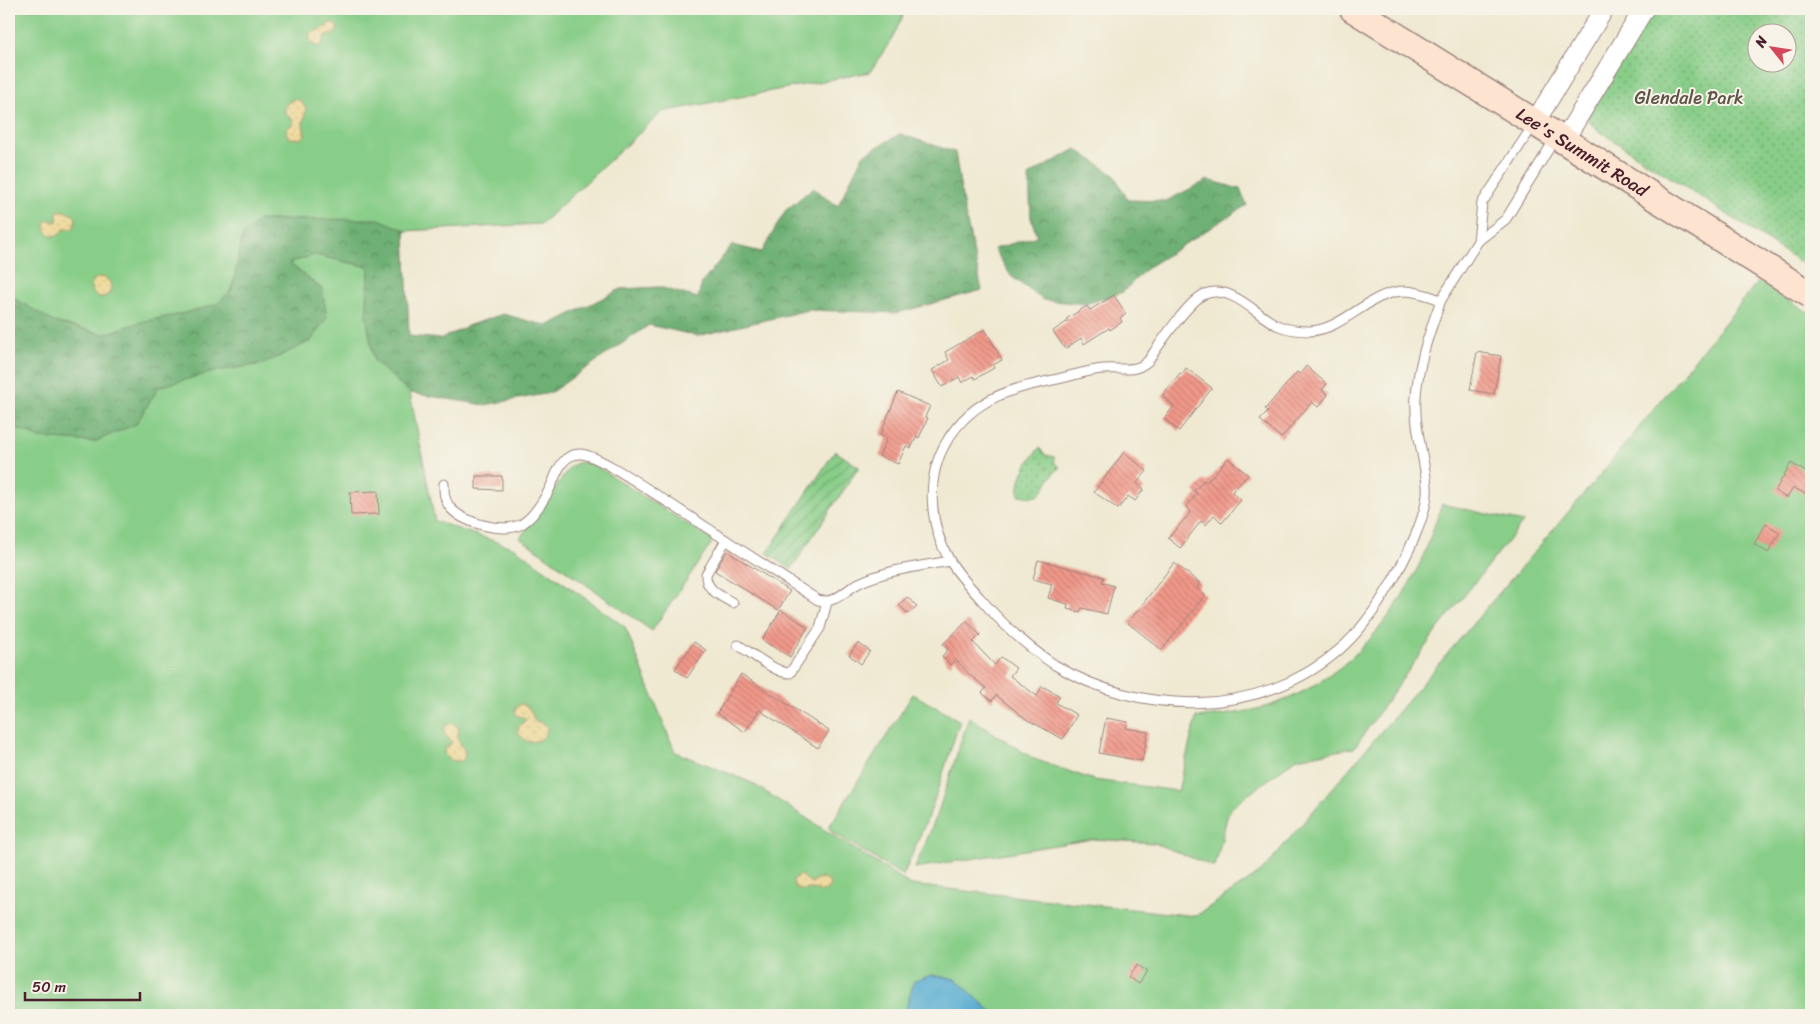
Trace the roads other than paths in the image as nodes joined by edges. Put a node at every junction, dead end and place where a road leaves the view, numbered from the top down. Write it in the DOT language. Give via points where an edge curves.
graph roads {
  1 [pos="1604,9"];
  2 [pos="1644,9"];
  3 [pos="1360,10"];
  4 [pos="1552,133"];
  5 [pos="1478,241"];
  6 [pos="1811,295"];
  7 [pos="1441,300"];
  8 [pos="444,484"];
  9 [pos="726,540"];
  10 [pos="950,561"];
  11 [pos="827,602"];
  12 [pos="733,603"];
  13 [pos="738,645"];
  1 -- 4 [label="street"];
  2 -- 4 [label="street"];
  3 -- 4 [label="main road, Lee's Summit Road"];
  4 -- 5 [label="lane" via="1506,219"];
  4 -- 5 [label="lane" via="1482,203"];
  4 -- 6 [label="main road, Lee's Summit Road"];
  5 -- 7 [label="lane"];
  7 -- 10 [label="lane" via="1416,292 1393,293 1335,323 1312,331 1280,326 1226,293 1210,293 1196,299 1140,367 1129,370 1104,368 1018,388 989,400 975,408 948,439 936,466 934,519"];
  7 -- 10 [label="lane" via="1420,364 1416,399 1416,420 1427,486 1422,515 1406,555 1378,606 1340,649 1306,673 1257,694 1215,702 1165,702 1117,692 1055,665 1018,638 993,614"];
  8 -- 9 [label="lane" via="445,498 454,512 477,523 508,528 528,520 548,492 564,460 570,455 580,454 625,475"];
  9 -- 11 [label="lane" via="818,600"];
  9 -- 12 [label="lane" via="705,580 712,590"];
  10 -- 11 [label="lane" via="908,568 862,582"];
  11 -- 13 [label="lane" via="820,628 790,673 779,671"];
}
